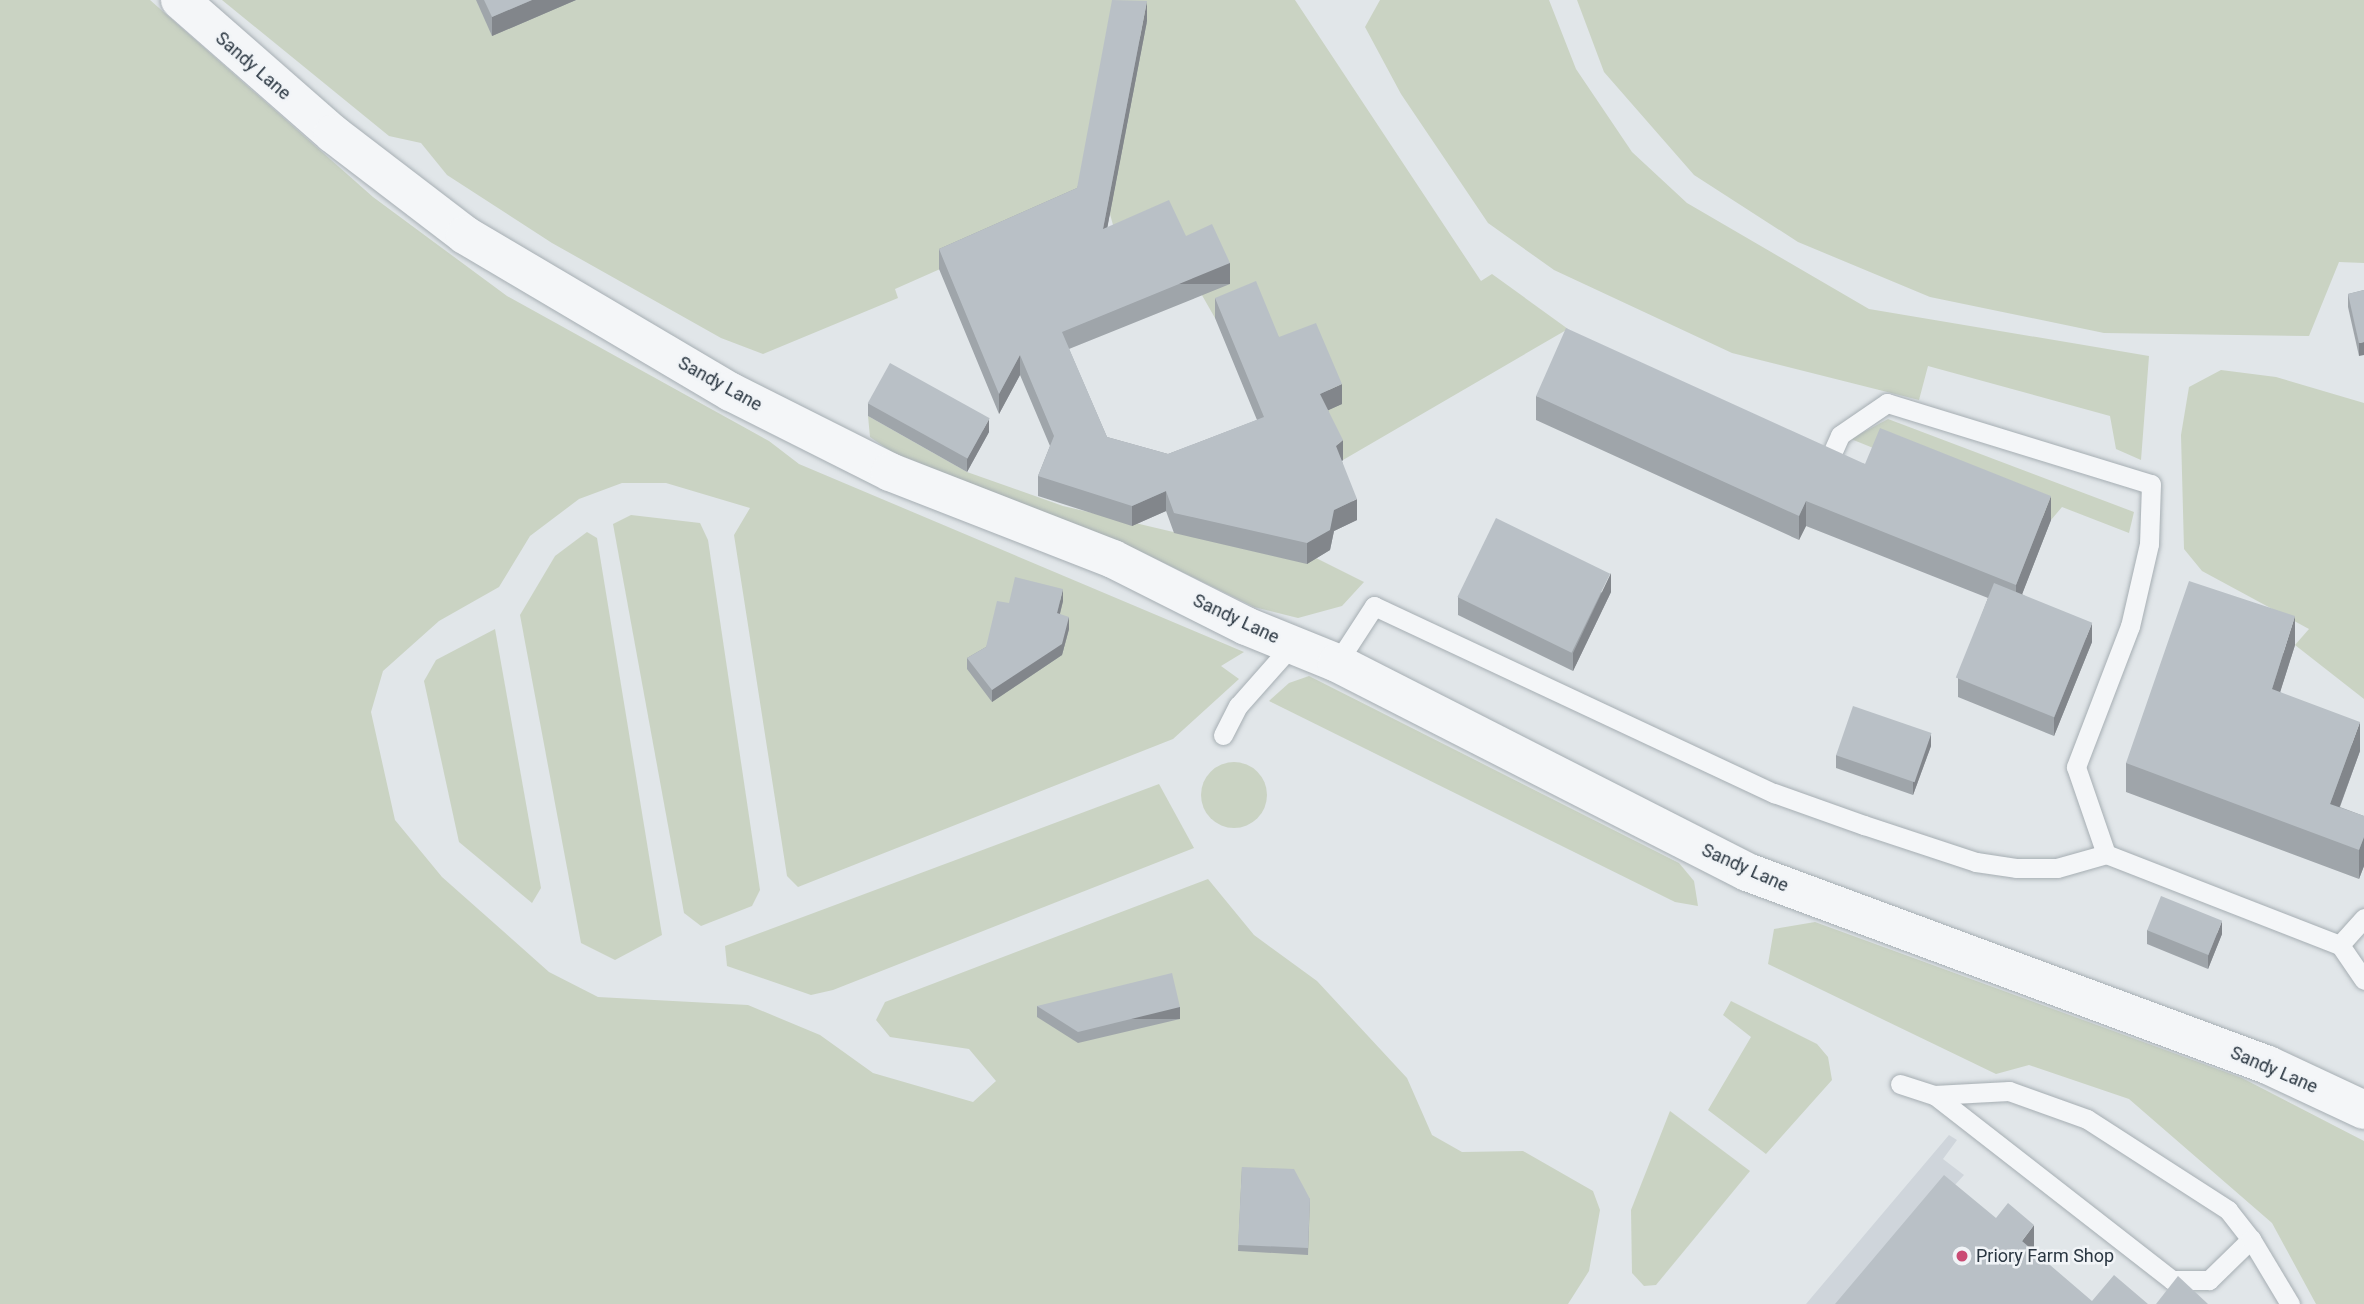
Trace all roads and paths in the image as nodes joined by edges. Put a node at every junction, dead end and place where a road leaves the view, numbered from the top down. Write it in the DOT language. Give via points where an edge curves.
graph roads {
  1 [pos="180,0"];
  2 [pos="1829,460"];
  3 [pos="1292,645"];
  4 [pos="1337,663"];
  5 [pos="1223,735"];
  6 [pos="2106,854"];
  7 [pos="2364,918"];
  8 [pos="2340,945"];
  9 [pos="2364,980"];
  10 [pos="1900,1084"];
  11 [pos="1934,1095"];
  12 [pos="2364,1110"];
  13 [pos="2251,1239"];
  14 [pos="2290,1304"];
  1 -- 3 [label="street, Sandy Lane" via="333,134 464,235 731,392 890,472 1114,559"];
  2 -- 6 [label="lane" via="1839,435 1887,403 2151,484 2148,544 2130,626 2076,766"];
  3 -- 4 [label="street, Sandy Lane"];
  3 -- 5 [label="lane" via="1238,706"];
  4 -- 6 [label="lane" via="1374,606 1774,793 1864,825 1976,862 2017,868 2057,869"];
  4 -- 12 [label="street, Sandy Lane" via="1747,872 2268,1065"];
  6 -- 8 [label="lane"];
  7 -- 8 [label="lane"];
  8 -- 9 [label="lane"];
  10 -- 11 [label="lane"];
  11 -- 13 [label="lane" via="2009,1091 2087,1119 2228,1210"];
  11 -- 13 [label="lane" via="2172,1280 2209,1280"];
  13 -- 14 [label="lane"];
}
